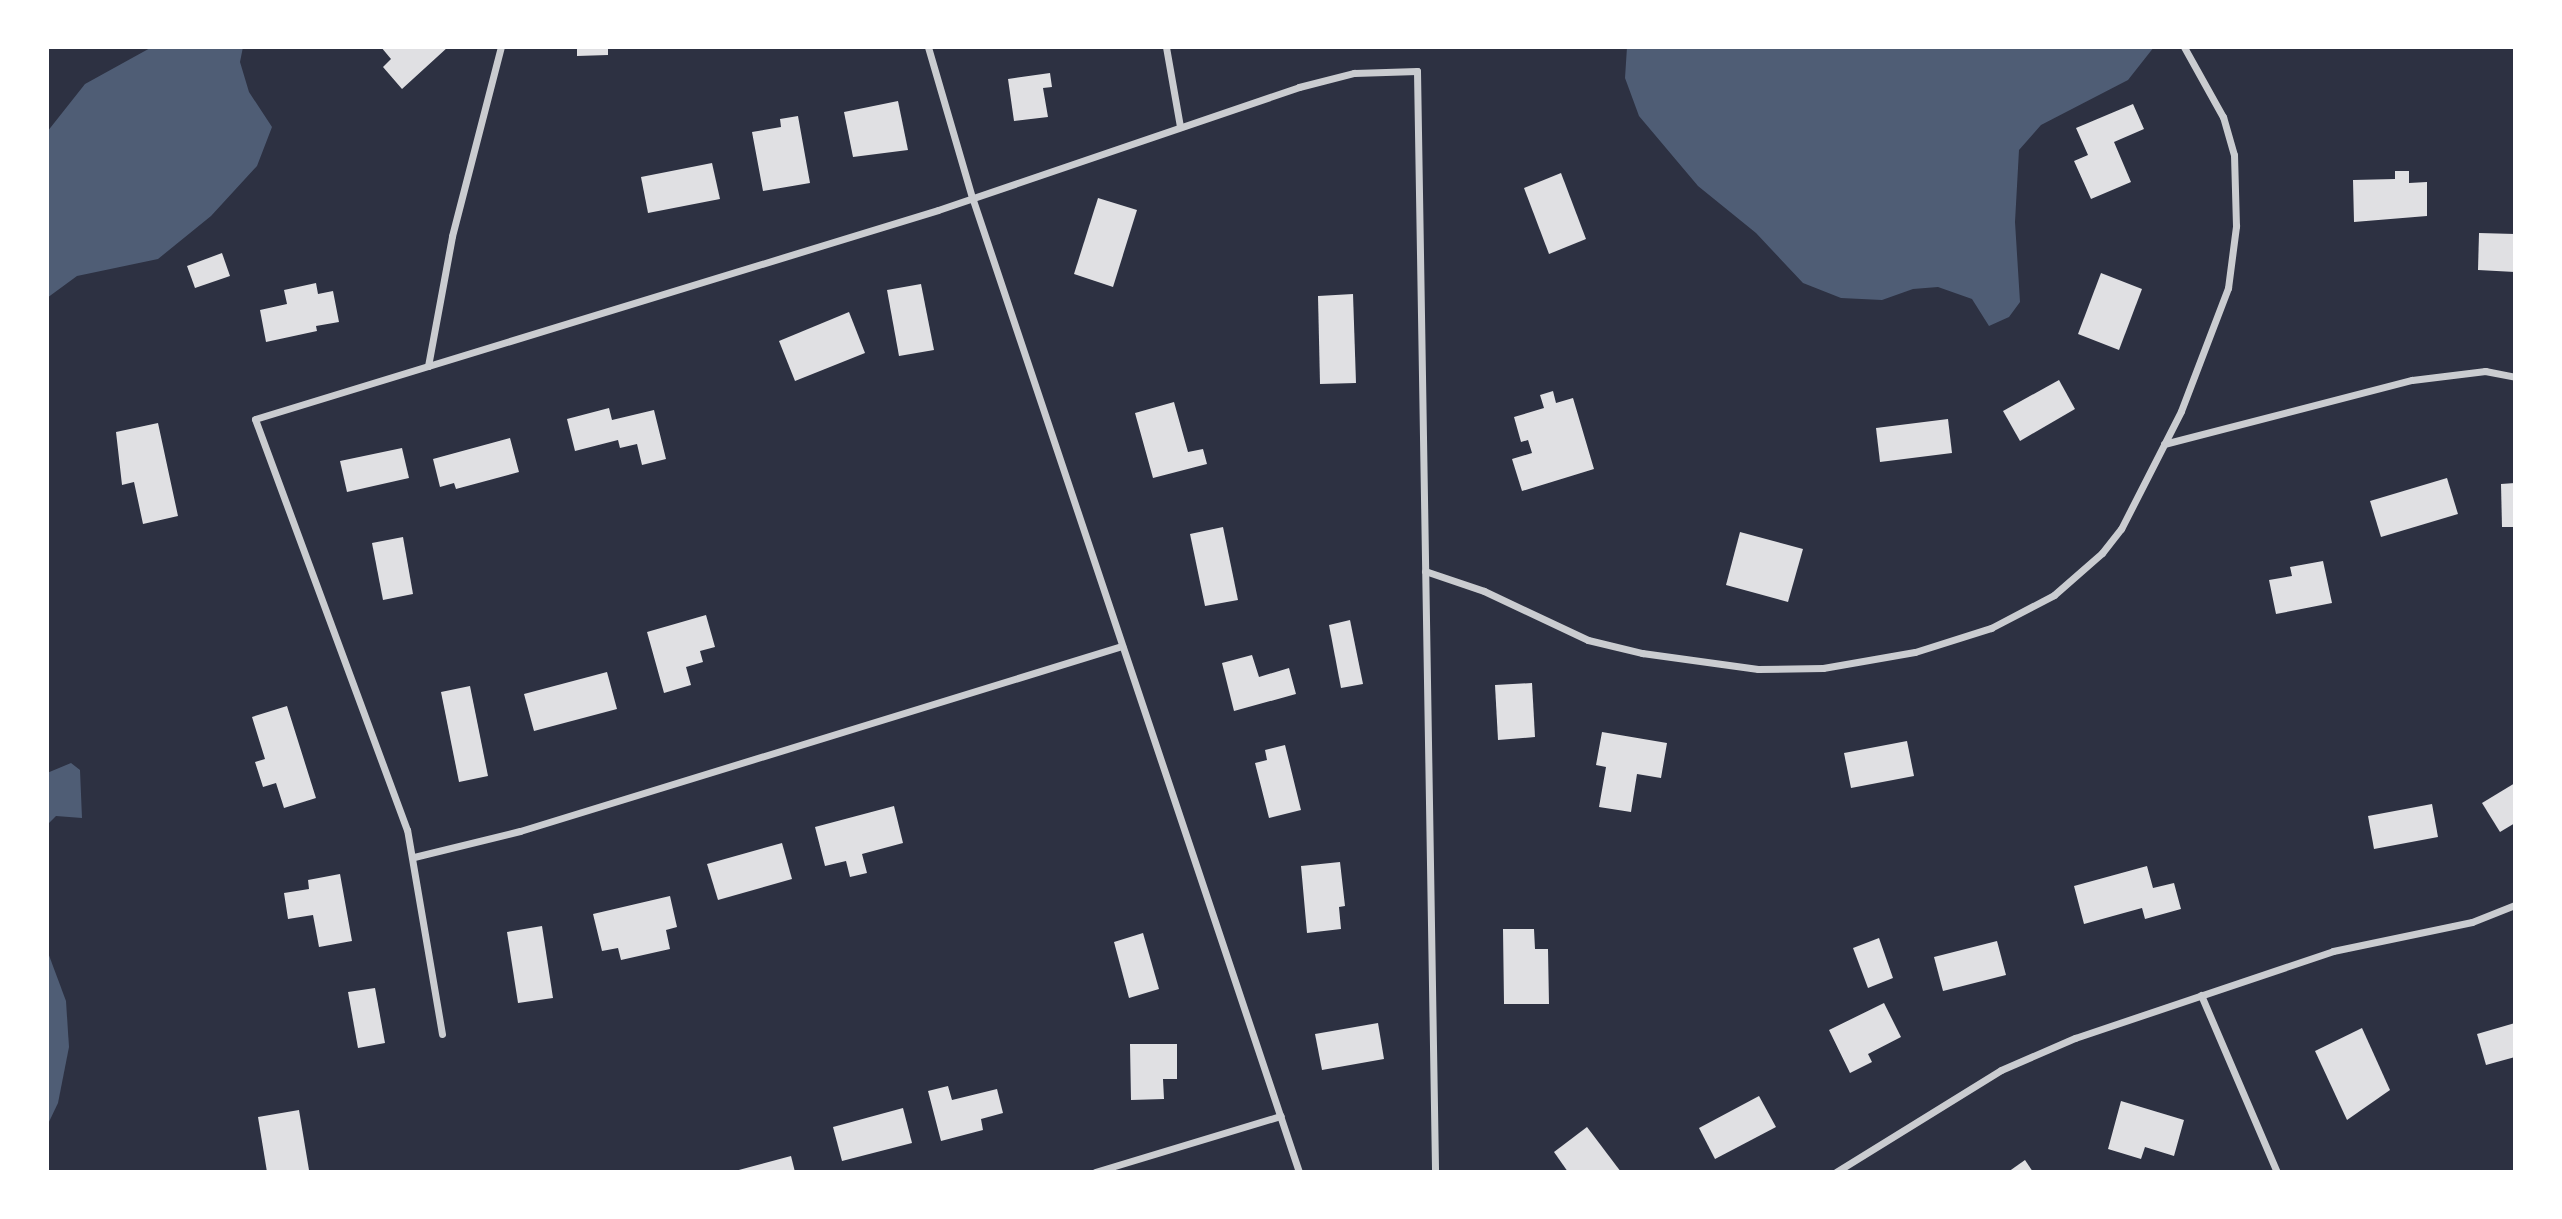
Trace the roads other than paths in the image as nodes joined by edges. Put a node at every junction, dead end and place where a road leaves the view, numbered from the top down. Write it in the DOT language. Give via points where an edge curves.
graph roads {
  1 [pos="500,47"];
  2 [pos="928,47"];
  3 [pos="1166,47"];
  4 [pos="2184,47"];
  5 [pos="1180,126"];
  6 [pos="972,197"];
  7 [pos="428,366"];
  8 [pos="2515,377"];
  9 [pos="2164,444"];
  10 [pos="1425,571"];
  11 [pos="1122,646"];
  12 [pos="414,857"];
  13 [pos="2515,905"];
  14 [pos="2201,995"];
  15 [pos="442,1034"];
  16 [pos="1281,1116"];
  17 [pos="1095,1172"];
  18 [pos="1299,1172"];
  19 [pos="1435,1172"];
  20 [pos="1836,1172"];
  21 [pos="2277,1172"];
  1 -- 7 [label="street" via="452,236"];
  2 -- 6 [label="street"];
  3 -- 5 [label="street"];
  4 -- 9 [label="street" via="2223,117 2231,141 2236,226 2219,318"];
  5 -- 6 [label="street"];
  5 -- 10 [label="street" via="1354,73 1417,71"];
  6 -- 7 [label="street"];
  6 -- 11 [label="street"];
  7 -- 12 [label="street" via="255,419"];
  8 -- 9 [label="street" via="2485,372 2412,380"];
  9 -- 10 [label="street" via="2121,528 2102,553 2054,595 1980,633 1886,659 1758,669 1642,653 1588,640 1484,591"];
  10 -- 19 [label="street"];
  11 -- 12 [label="street" via="520,831"];
  11 -- 16 [label="street"];
  12 -- 15 [label="street"];
  13 -- 14 [label="street" via="2472,922 2333,951"];
  14 -- 20 [label="street" via="2023,1059"];
  14 -- 21 [label="street"];
  16 -- 17 [label="street"];
  16 -- 18 [label="street"];
}
